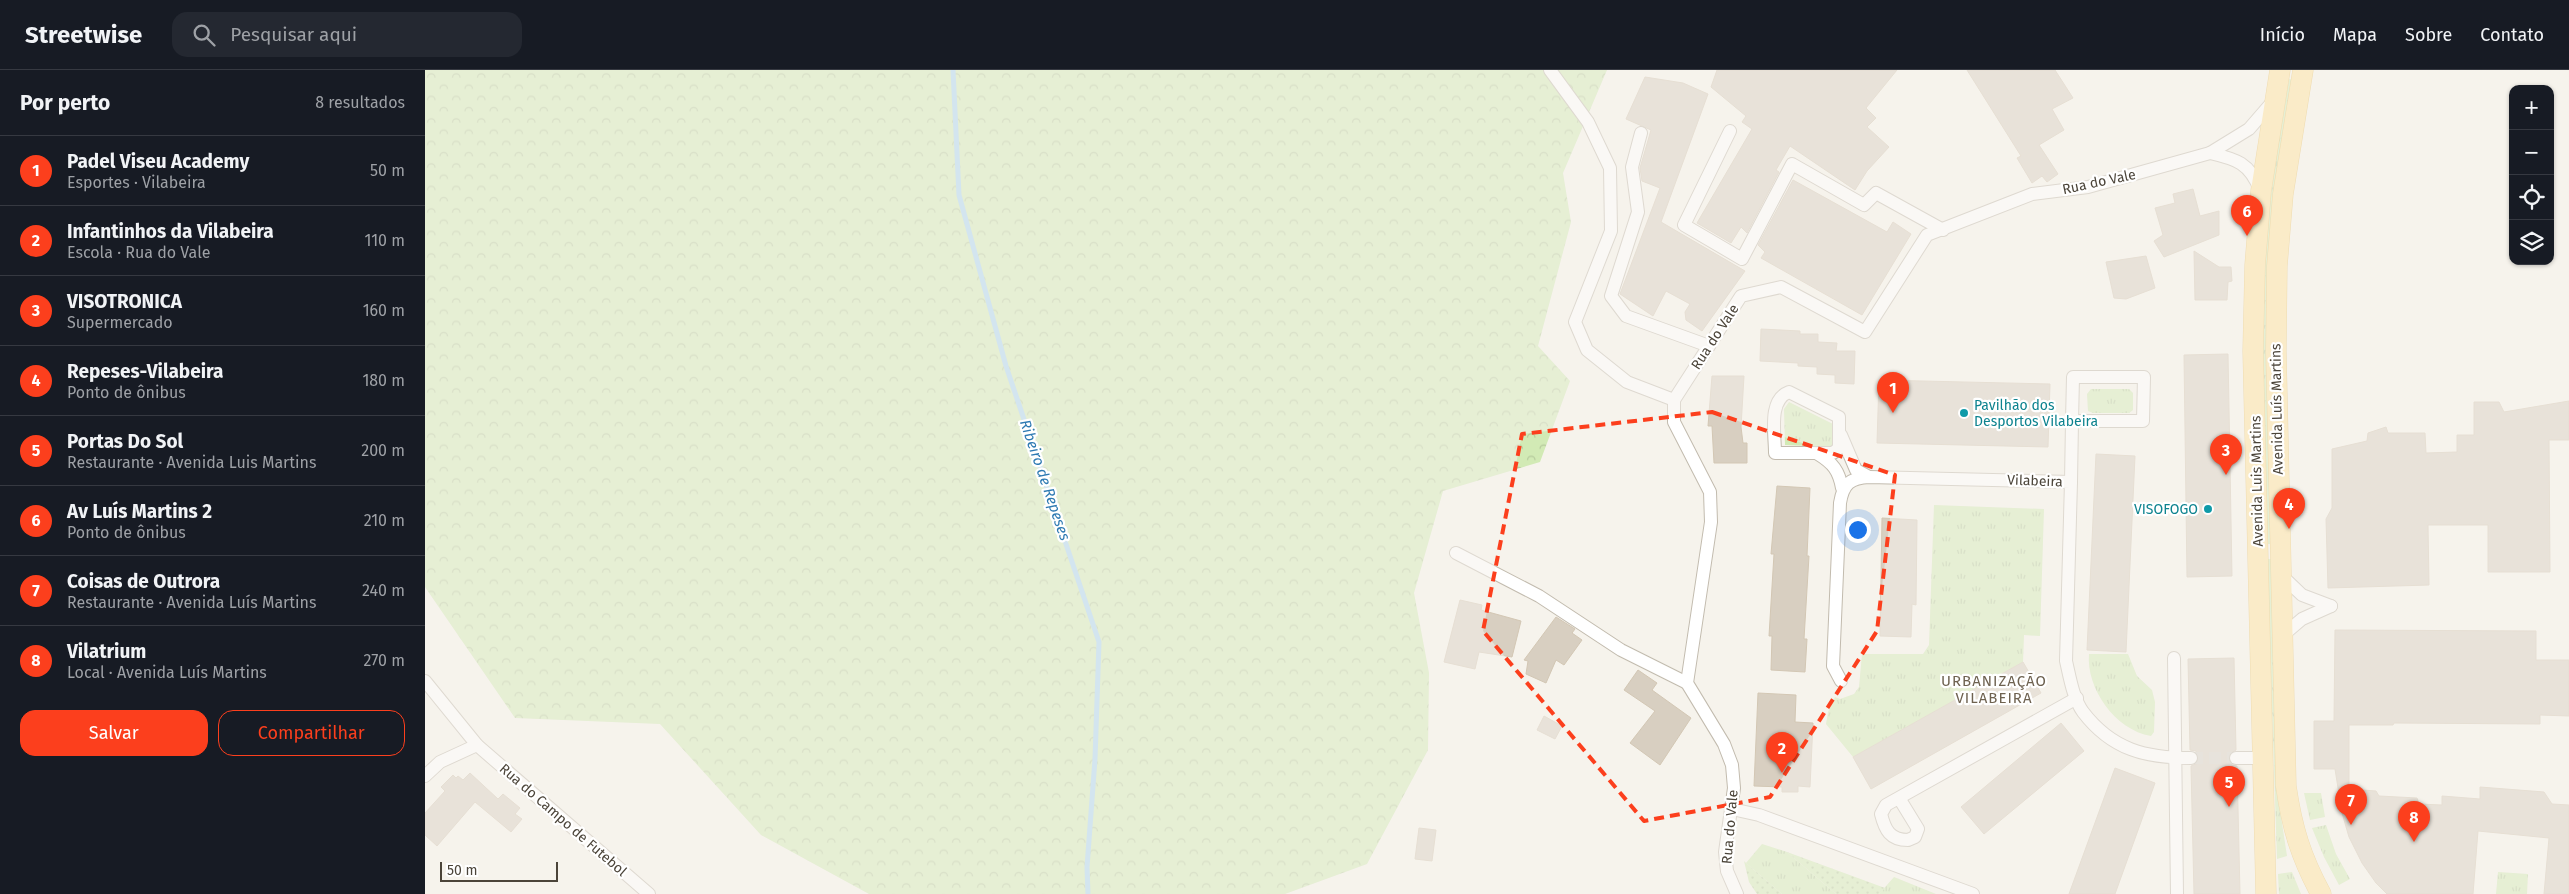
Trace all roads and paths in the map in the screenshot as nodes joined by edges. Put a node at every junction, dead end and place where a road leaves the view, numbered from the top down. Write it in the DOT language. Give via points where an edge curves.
graph roads {
  1 [pos="1550,70"];
  2 [pos="2280,70"];
  3 [pos="2303,70"];
  4 [pos="2276,97"];
  5 [pos="1730,131"];
  6 [pos="1641,133"];
  7 [pos="2210,153"];
  8 [pos="2261,192"];
  9 [pos="1943,230"];
  10 [pos="1709,346"];
  11 [pos="1674,400"];
  12 [pos="2072,421"];
  13 [pos="1839,428"];
  14 [pos="1818,454"];
  15 [pos="1869,477"];
  16 [pos="2071,482"];
  17 [pos="1842,488"];
  18 [pos="1456,552"];
  19 [pos="2281,576"];
  20 [pos="2282,636"];
  21 [pos="2174,658"];
  22 [pos="425,681"];
  23 [pos="1841,681"];
  24 [pos="1687,683"];
  25 [pos="2077,698"];
  26 [pos="477,745"];
  27 [pos="2175,758"];
  28 [pos="2191,758"];
  29 [pos="2237,758"];
  30 [pos="2263,758"];
  31 [pos="425,776"];
  32 [pos="1899,798"];
  33 [pos="1732,809"];
  34 [pos="649,894"];
  35 [pos="1737,894"];
  36 [pos="1973,894"];
  37 [pos="2177,894"];
  38 [pos="2266,894"];
  39 [pos="2321,894"];
  1 -- 11 [label="street" via="1588,122 1611,168 1611,231 1575,322 1587,350 1627,382"];
  2 -- 4 [label="main road, Avenida Luis Martins"];
  3 -- 19 [label="main road, Avenida Luís Martins" via="2283,194 2277,266"];
  4 -- 7 [label="street" via="2249,129"];
  4 -- 8 [label="main road, Avenida Luis Martins"];
  5 -- 9 [label="street" via="1684,224 1742,259 1792,164 1864,205 1876,193"];
  6 -- 10 [label="street" via="1631,167 1638,212 1611,296 1626,316"];
  7 -- 8 [label="street" via="2237,159 2255,176"];
  7 -- 9 [label="street, Rua do Vale" via="2088,187 2032,194"];
  8 -- 30 [label="main road, Avenida Luis Martins" via="2253,351"];
  9 -- 10 [label="street, Rua do Vale" via="1927,235 1865,332 1781,287 1741,296"];
  10 -- 11 [label="street, Rua do Vale"];
  11 -- 24 [label="street" via="1675,422 1710,492 1711,522"];
  12 -- 12 [label="street" via="2143,421 2144,377 2073,377"];
  12 -- 16 [label="street"];
  13 -- 14 [label="street" via="1839,448"];
  13 -- 14 [label="street" via="1839,417 1795,393 1789,392 1778,399 1775,453"];
  13 -- 15 [label="street" via="1856,470"];
  14 -- 17 [label="street" via="1834,466"];
  15 -- 16 [label="street, Vilabeira"];
  15 -- 17 [label="street, Vilabeira" via="1849,481"];
  16 -- 25 [label="street, Vilabeira" via="2066,661"];
  17 -- 23 [label="street" via="1833,666"];
  18 -- 24 [label="street" via="1539,596 1621,650"];
  19 -- 20 [label="main road, Avenida Luís Martins"];
  19 -- 20 [label="street" via="2302,595 2331,606 2302,619"];
  20 -- 39 [label="main road, Avenida Luís Martins" via="2286,786 2292,828 2302,858"];
  21 -- 27 [label="street"];
  22 -- 26 [label="street, Rua do Campo de Futebol"];
  24 -- 33 [label="street, Rua do Vale" via="1732,765 1735,788"];
  25 -- 27 [label="street, Vilabeira" via="2082,711 2105,734 2131,751"];
  25 -- 32 [label="street"];
  26 -- 31 [label="street" via="439,762"];
  26 -- 34 [label="street, Rua do Campo de Futebol"];
  27 -- 28 [label="street, Vilabeira"];
  27 -- 37 [label="street"];
  29 -- 30 [label="street"];
  30 -- 38 [label="main road, Avenida Luis Martins"];
  33 -- 35 [label="street, Rua do Vale" via="1725,852 1727,871"];
  33 -- 36 [label="street" via="1759,815"];
}
